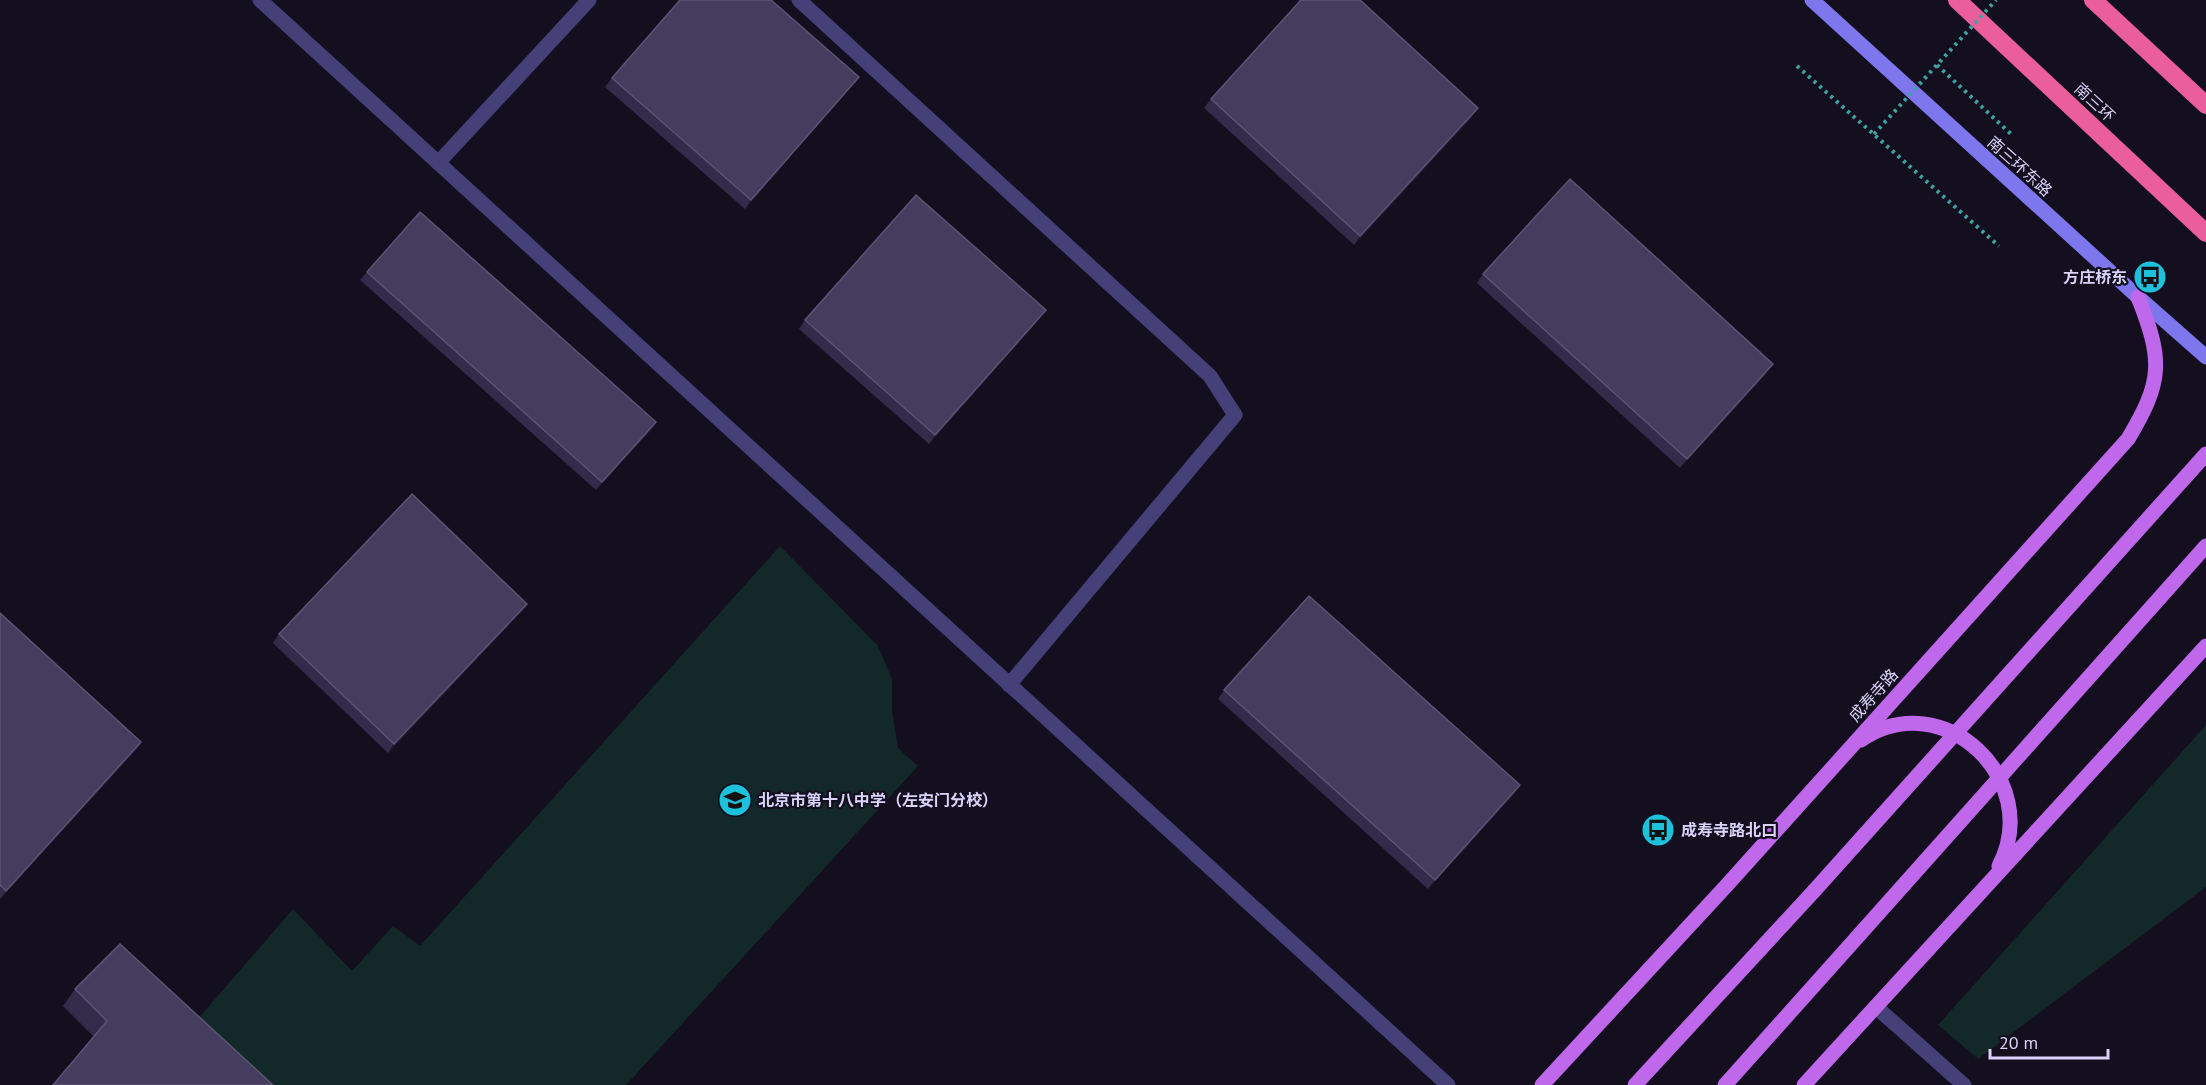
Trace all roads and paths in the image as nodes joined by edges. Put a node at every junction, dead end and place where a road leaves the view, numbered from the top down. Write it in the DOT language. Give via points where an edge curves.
graph roads {
  1 [pos="260,0"];
  2 [pos="589,0"];
  3 [pos="799,0"];
  4 [pos="1812,0"];
  5 [pos="1957,0"];
  6 [pos="1996,0"];
  7 [pos="2093,0"];
  8 [pos="1937,65"];
  9 [pos="1797,66"];
  10 [pos="2206,105"];
  11 [pos="1874,134"];
  12 [pos="2012,135"];
  13 [pos="438,163"];
  14 [pos="2206,233"];
  15 [pos="1999,246"];
  16 [pos="2138,297"];
  17 [pos="2206,357"];
  18 [pos="2206,454"];
  19 [pos="2206,546"];
  20 [pos="2206,646"];
  21 [pos="1009,685"];
  22 [pos="1849,748"];
  23 [pos="1994,877"];
  24 [pos="1876,1007"];
  25 [pos="1448,1085"];
  26 [pos="1542,1085"];
  27 [pos="1635,1085"];
  28 [pos="1725,1085"];
  29 [pos="1804,1085"];
  30 [pos="1964,1085"];
  1 -- 13 [label="street"];
  2 -- 13 [label="street"];
  3 -- 21 [label="street" via="1210,376 1235,415"];
  4 -- 16 [label="street, 南三环东路"];
  5 -- 14 [label="highway, 南三环"];
  6 -- 8 [label="path, bridge"];
  7 -- 10 [label="highway"];
  8 -- 11 [label="path, bridge"];
  8 -- 12 [label="path"];
  9 -- 11 [label="path"];
  11 -- 15 [label="path"];
  13 -- 21 [label="street"];
  16 -- 17 [label="street, 南三环东路"];
  16 -- 22 [label="main road, 成寿寺路" via="2152,331 2157,360 2154,385 2128,439"];
  18 -- 27 [label="main road, bridge"];
  19 -- 28 [label="main road, bridge"];
  20 -- 23 [label="main road"];
  21 -- 25 [label="street"];
  22 -- 23 [label="main road" via="1890,727 1913,724 1959,735 1978,749 1994,766 2010,810 2005,856"];
  22 -- 26 [label="main road, 成寿寺路"];
  23 -- 24 [label="main road"];
  24 -- 29 [label="main road"];
  24 -- 30 [label="street"];
}
